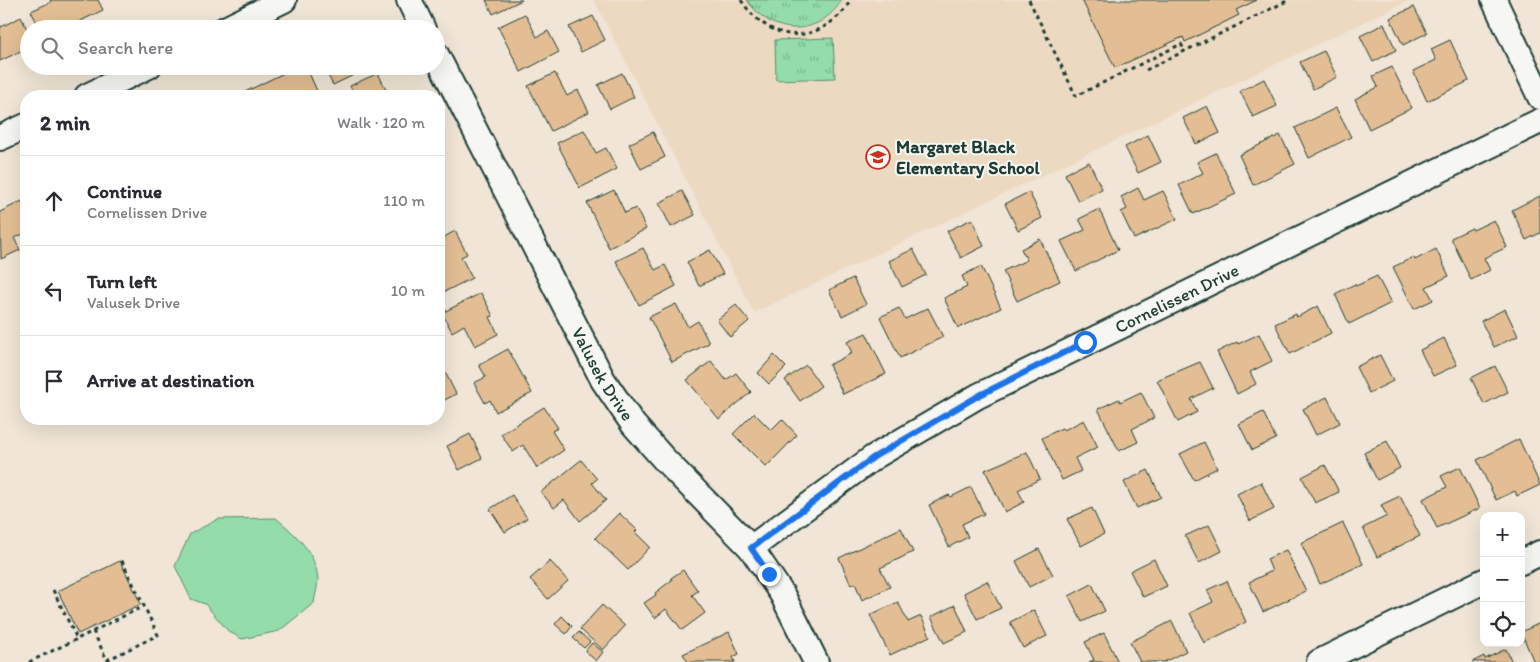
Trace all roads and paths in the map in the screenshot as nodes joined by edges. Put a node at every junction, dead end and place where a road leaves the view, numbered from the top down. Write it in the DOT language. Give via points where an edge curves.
graph roads {
  1 [pos="284,0"];
  2 [pos="409,0"];
  3 [pos="742,0"];
  4 [pos="851,0"];
  5 [pos="1029,0"];
  6 [pos="1289,0"];
  7 [pos="1494,0"];
  8 [pos="243,20"];
  9 [pos="419,20"];
  10 [pos="1184,51"];
  11 [pos="1146,70"];
  12 [pos="445,72"];
  13 [pos="133,75"];
  14 [pos="107,90"];
  15 [pos="1540,97"];
  16 [pos="1540,121"];
  17 [pos="20,129"];
  18 [pos="0,138"];
  19 [pos="751,548"];
  20 [pos="1540,553"];
  21 [pos="120,557"];
  22 [pos="1525,560"];
  23 [pos="1480,583"];
  24 [pos="53,590"];
  25 [pos="144,606"];
  26 [pos="93,631"];
  27 [pos="77,639"];
  28 [pos="36,661"];
  29 [pos="29,662"];
  30 [pos="816,662"];
  31 [pos="1319,662"];
  1 -- 8 [label="street"];
  2 -- 9 [label="street"];
  3 -- 4 [label="path" via="751,14 767,27 786,34 800,34 826,27 842,14"];
  5 -- 10 [label="path" via="1076,96 1181,44"];
  6 -- 10 [label="path"];
  7 -- 15 [label="street"];
  10 -- 11 [label="path"];
  12 -- 19 [label="street, Valusek Drive" via="603,380 633,424"];
  13 -- 14 [label="street"];
  16 -- 19 [label="street, Cornelissen Drive" via="978,396 874,457"];
  17 -- 18 [label="street"];
  19 -- 30 [label="street, Valusek Drive" via="782,594"];
  20 -- 22 [label="street"];
  21 -- 25 [label="path"];
  23 -- 31 [label="street"];
  24 -- 27 [label="path"];
  25 -- 26 [label="path"];
  25 -- 26 [label="path" via="158,635 116,656 107,660"];
  26 -- 27 [label="path"];
  27 -- 28 [label="path"];
  28 -- 29 [label="path"];
}
